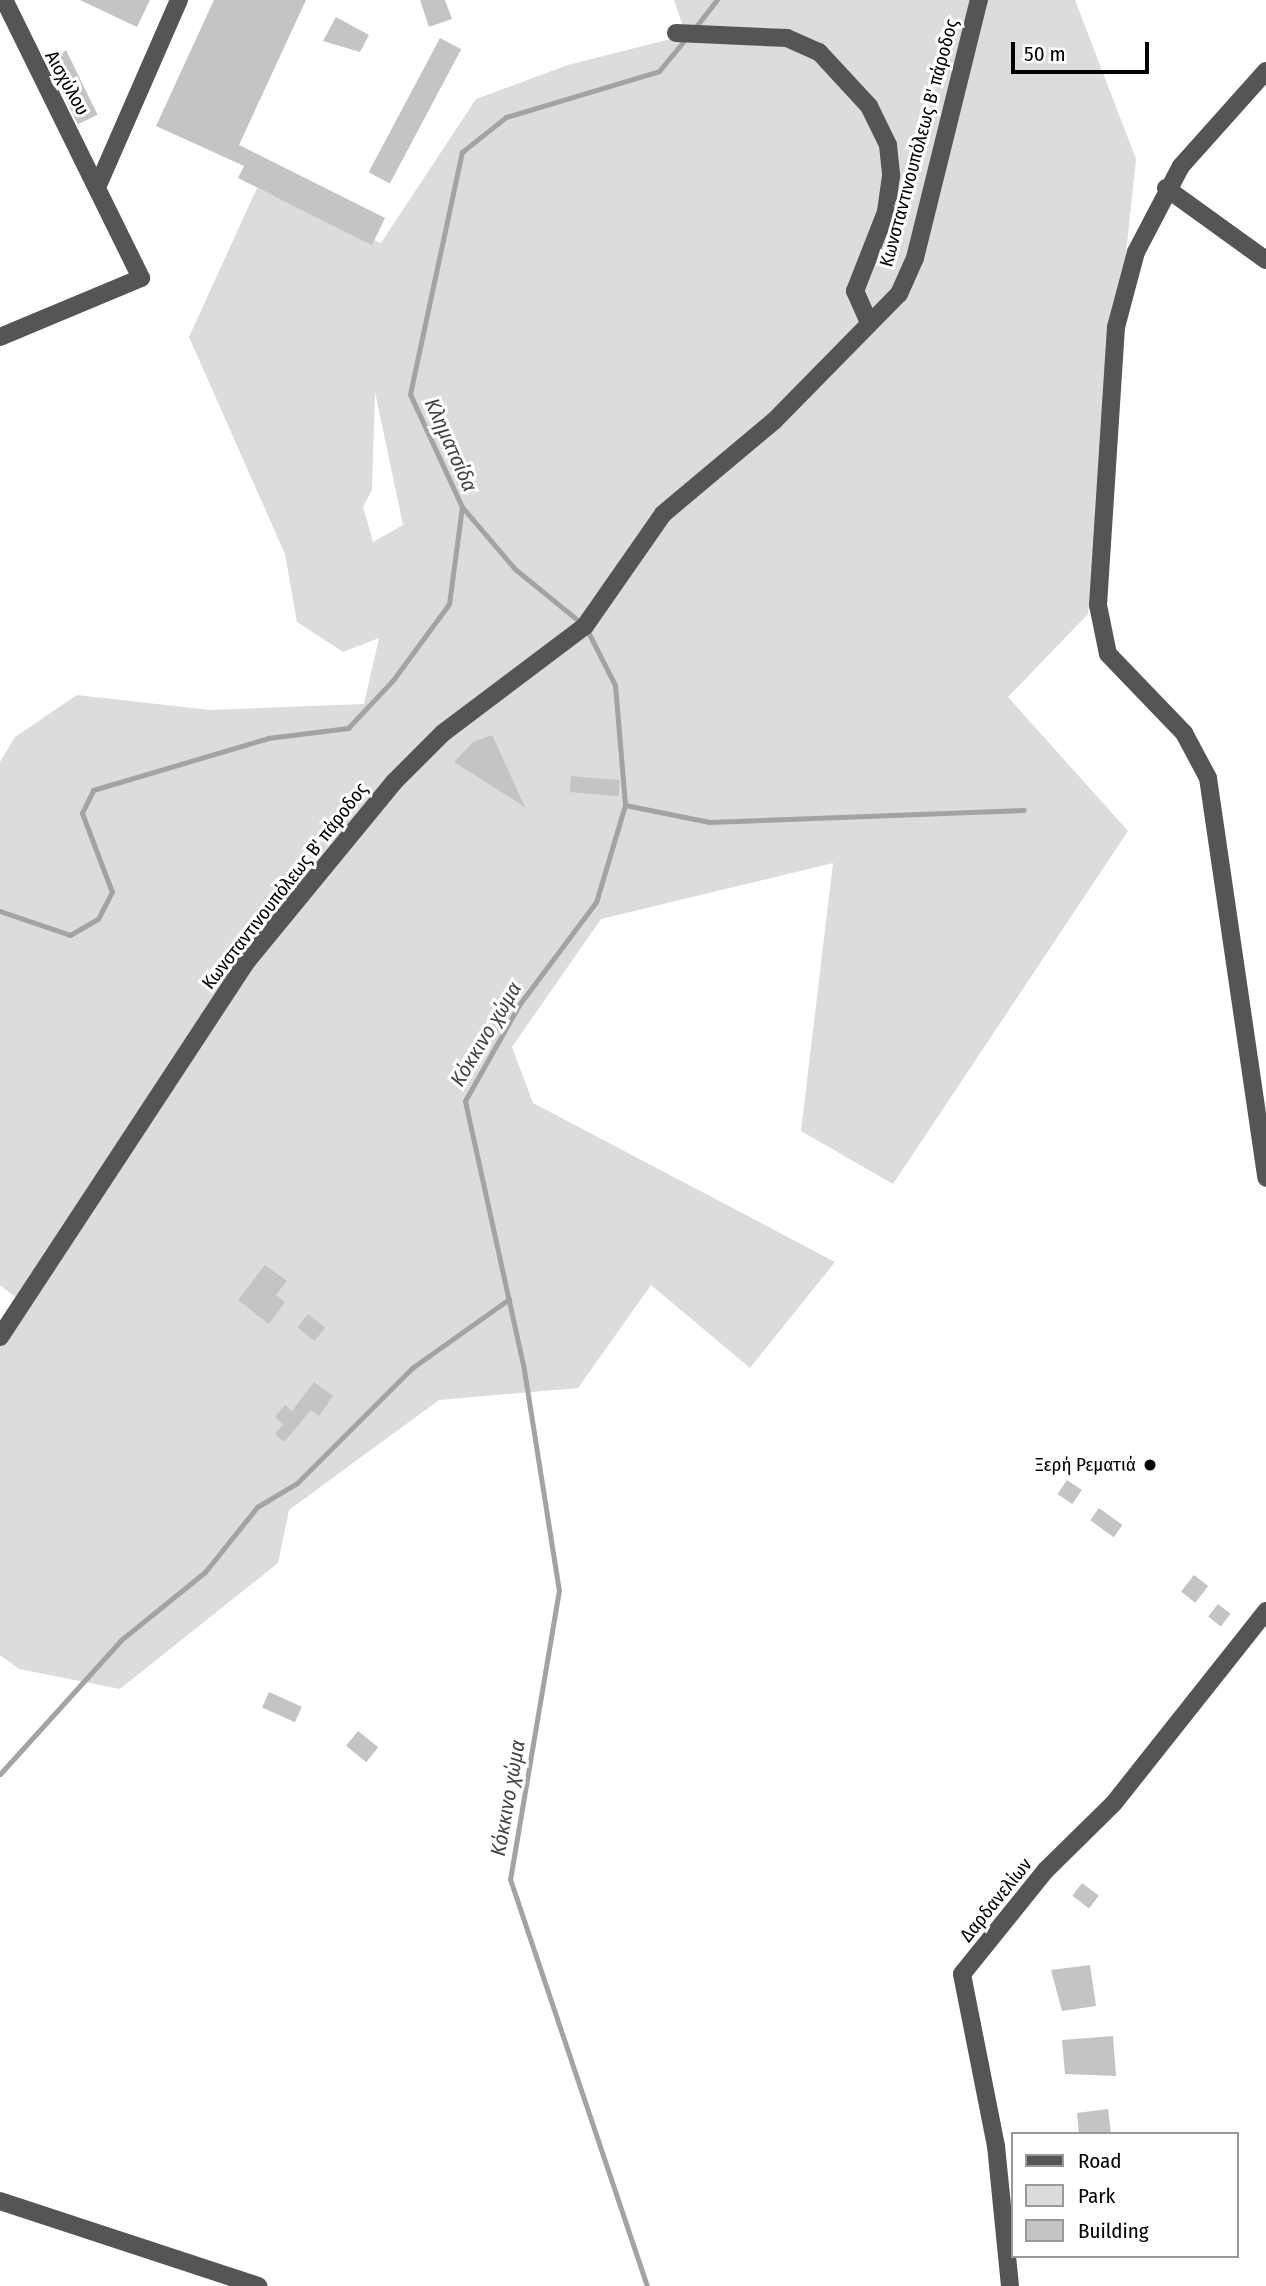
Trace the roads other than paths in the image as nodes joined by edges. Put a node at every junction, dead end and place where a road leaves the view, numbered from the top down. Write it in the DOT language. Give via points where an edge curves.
graph roads {
  1 [pos="4,0"];
  2 [pos="179,0"];
  3 [pos="979,0"];
  4 [pos="676,33"];
  5 [pos="1266,71"];
  6 [pos="99,183"];
  7 [pos="1166,188"];
  8 [pos="1266,260"];
  9 [pos="869,323"];
  10 [pos="0,337"];
  11 [pos="1266,1178"];
  12 [pos="0,1337"];
  13 [pos="1266,1611"];
  14 [pos="0,2201"];
  15 [pos="258,2286"];
  16 [pos="1010,2286"];
  1 -- 6 [label="street, Αισχύλου"];
  2 -- 6 [label="street"];
  3 -- 9 [label="street, Κωνσταντινουπόλεως Β' πάροδος" via="915,258 899,293"];
  4 -- 9 [label="street" via="787,38 819,52 869,106 888,145 891,176 886,212 855,292"];
  5 -- 7 [label="street"];
  6 -- 10 [label="street, Αισχύλου" via="141,278"];
  7 -- 8 [label="street"];
  7 -- 11 [label="street" via="1136,252 1116,327 1099,624 1108,654 1184,733 1208,778"];
  9 -- 12 [label="street, Κωνσταντινουπόλεως Β' πάροδος" via="774,421 663,514 585,626 443,733 394,782 247,961"];
  13 -- 16 [label="street, Δαρδανελίων" via="1114,1803 1046,1870 962,1974 996,2146"];
  14 -- 15 [label="street"];
}
